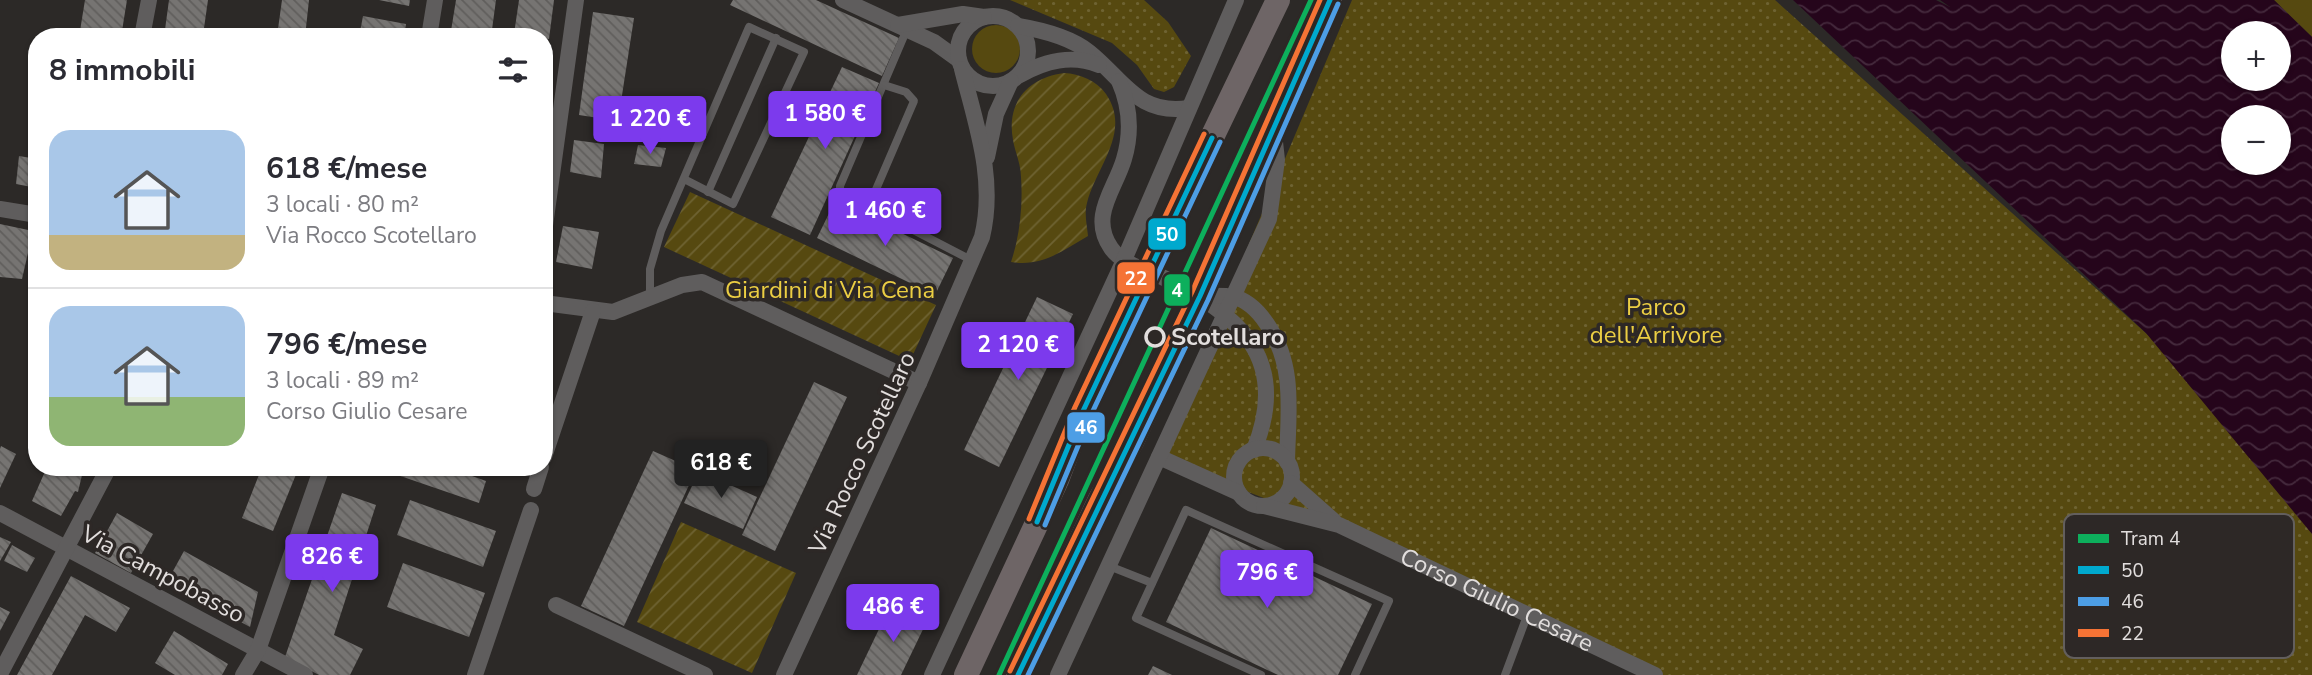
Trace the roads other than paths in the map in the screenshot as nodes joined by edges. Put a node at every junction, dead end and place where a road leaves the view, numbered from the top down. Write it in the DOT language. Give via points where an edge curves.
graph roads {
  1 [pos="149,0"];
  2 [pos="435,0"];
  3 [pos="576,0"];
  4 [pos="843,0"];
  5 [pos="1236,0"];
  6 [pos="1278,0"];
  7 [pos="1330,0"];
  8 [pos="984,17"];
  9 [pos="1018,26"];
  10 [pos="903,27"];
  11 [pos="144,28"];
  12 [pos="430,28"];
  13 [pos="776,38"];
  14 [pos="961,64"];
  15 [pos="1104,67"];
  16 [pos="1014,79"];
  17 [pos="1119,81"];
  18 [pos="884,85"];
  19 [pos="1189,108"];
  20 [pos="1273,125"];
  21 [pos="986,166"];
  22 [pos="553,167"];
  23 [pos="684,180"];
  24 [pos="708,192"];
  25 [pos="868,208"];
  26 [pos="0,209"];
  27 [pos="28,214"];
  28 [pos="1124,260"];
  29 [pos="974,261"];
  30 [pos="1148,271"];
  31 [pos="1200,296"];
  32 [pos="1234,297"];
  33 [pos="650,298"];
  34 [pos="553,304"];
  35 [pos="593,311"];
  36 [pos="1225,316"];
  37 [pos="919,383"];
  38 [pos="553,430"];
  39 [pos="1254,450"];
  40 [pos="1159,457"];
  41 [pos="1287,462"];
  42 [pos="104,476"];
  43 [pos="319,476"];
  44 [pos="538,476"];
  45 [pos="1291,483"];
  46 [pos="534,489"];
  47 [pos="1239,493"];
  48 [pos="1265,506"];
  49 [pos="531,510"];
  50 [pos="0,513"];
  51 [pos="1339,525"];
  52 [pos="67,549"];
  53 [pos="1109,566"];
  54 [pos="1152,583"];
  55 [pos="556,605"];
  56 [pos="1527,616"];
  57 [pos="258,650"];
  58 [pos="0,674"];
  59 [pos="243,675"];
  60 [pos="305,675"];
  61 [pos="475,675"];
  62 [pos="705,675"];
  63 [pos="784,675"];
  64 [pos="932,675"];
  65 [pos="966,675"];
  66 [pos="1018,675"];
  67 [pos="1058,675"];
  68 [pos="1261,675"];
  69 [pos="1355,675"];
  70 [pos="1505,675"];
  71 [pos="1656,675"];
  1 -- 11 [label="street"];
  2 -- 12 [label="street"];
  3 -- 22 [label="street"];
  4 -- 10 [label="street"];
  5 -- 19 [label="street"];
  6 -- 30 [label="main road"];
  7 -- 20 [label="main road"];
  8 -- 9 [label="street" via="1002,17"];
  8 -- 10 [label="street" via="963,14"];
  8 -- 14 [label="street" via="962,33 957,51"];
  9 -- 15 [label="street" via="1057,36 1088,51"];
  9 -- 16 [label="street" via="1028,51 1024,69"];
  10 -- 14 [label="street" via="934,42"];
  10 -- 18 [label="lane"];
  13 -- 23 [label="lane" via="749,27"];
  13 -- 24 [label="lane"];
  13 -- 24 [label="lane" via="804,52 733,204"];
  14 -- 16 [label="street" via="968,76 984,85"];
  14 -- 21 [label="street, Via Rocco Scotellaro"];
  15 -- 16 [label="street" via="1079,59 1059,60 1040,64"];
  15 -- 17 [label="street"];
  16 -- 21 [label="street, Via Rocco Scotellaro" via="993,123"];
  17 -- 19 [label="street" via="1148,105 1168,110"];
  17 -- 28 [label="street" via="1128,101 1129,136 1124,163 1104,205 1101,229"];
  18 -- 25 [label="lane" via="840,186 846,197"];
  18 -- 25 [label="lane" via="906,92 914,101"];
  19 -- 28 [label="street"];
  20 -- 31 [label="main road"];
  20 -- 32 [label="street" via="1277,160 1269,219"];
  21 -- 29 [label="street, Via Rocco Scotellaro" via="987,212"];
  23 -- 24 [label="lane"];
  23 -- 33 [label="lane" via="654,251"];
  25 -- 29 [label="lane"];
  26 -- 27 [label="street"];
  28 -- 30 [label="street"];
  28 -- 64 [label="street"];
  29 -- 37 [label="street, Via Rocco Scotellaro"];
  30 -- 31 [label="street"];
  30 -- 65 [label="main road"];
  31 -- 32 [label="street"];
  31 -- 36 [label="street"];
  31 -- 66 [label="main road"];
  32 -- 36 [label="street"];
  32 -- 41 [label="street" via="1261,315 1284,356 1289,383"];
  33 -- 35 [label="street" via="612,312"];
  33 -- 37 [label="street" via="695,282 710,284"];
  34 -- 35 [label="street"];
  35 -- 38 [label="street"];
  36 -- 39 [label="street" via="1247,334 1262,363 1264,425"];
  36 -- 40 [label="street"];
  37 -- 63 [label="street, Via Rocco Scotellaro"];
  39 -- 41 [label="street" via="1269,449"];
  39 -- 47 [label="street" via="1242,458 1235,471"];
  40 -- 47 [label="street"];
  40 -- 53 [label="street"];
  41 -- 45 [label="street"];
  42 -- 52 [label="street"];
  43 -- 57 [label="street"];
  44 -- 46 [label="street"];
  45 -- 48 [label="street" via="1284,497"];
  45 -- 51 [label="street, Corso Giulio Cesare"];
  47 -- 48 [label="street" via="1250,503"];
  48 -- 51 [label="street, Corso Giulio Cesare"];
  49 -- 61 [label="street"];
  50 -- 52 [label="street, Via Campobasso"];
  51 -- 56 [label="street, Corso Giulio Cesare"];
  52 -- 57 [label="street, Via Campobasso"];
  52 -- 58 [label="street"];
  53 -- 54 [label="lane"];
  53 -- 67 [label="street"];
  54 -- 68 [label="lane" via="1136,618"];
  54 -- 69 [label="lane" via="1186,510 1389,601"];
  55 -- 62 [label="street"];
  56 -- 70 [label="lane"];
  56 -- 71 [label="street, Corso Giulio Cesare"];
  57 -- 59 [label="street"];
  57 -- 60 [label="street, Via Campobasso"];
}
